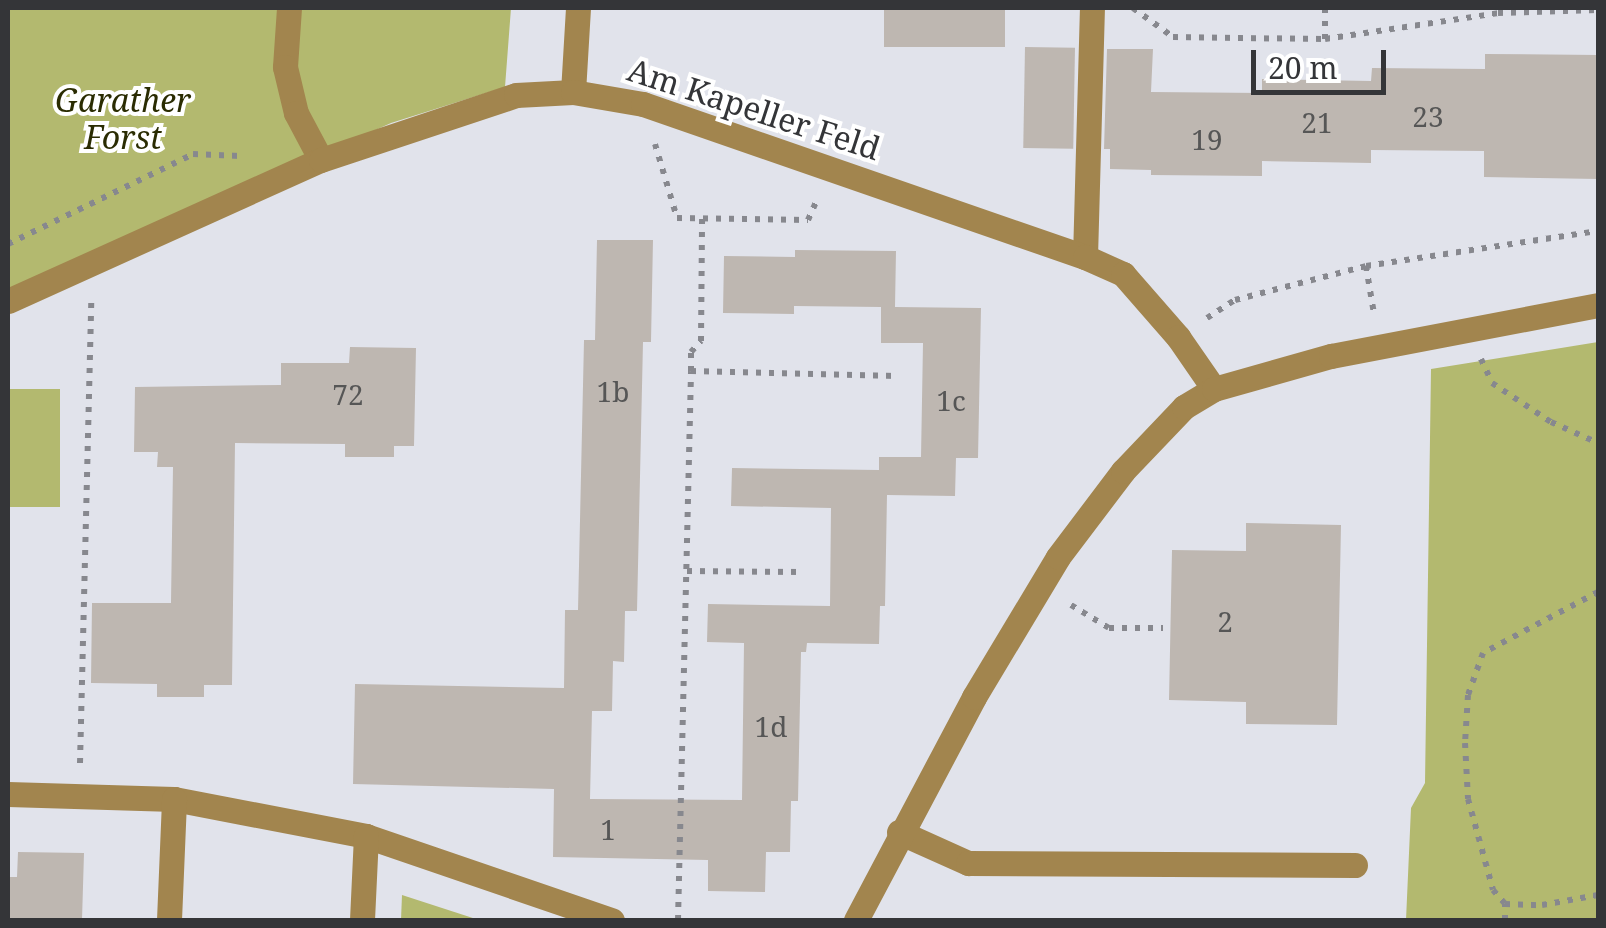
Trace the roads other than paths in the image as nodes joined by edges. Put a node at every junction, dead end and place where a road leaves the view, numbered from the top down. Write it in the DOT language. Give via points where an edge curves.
graph roads {
  1 [pos="289,8"];
  2 [pos="578,8"];
  3 [pos="1092,8"];
  4 [pos="573,92"];
  5 [pos="321,160"];
  6 [pos="1086,256"];
  7 [pos="8,301"];
  8 [pos="1598,305"];
  9 [pos="1214,388"];
  10 [pos="8,794"];
  11 [pos="174,799"];
  12 [pos="899,832"];
  13 [pos="366,836"];
  14 [pos="1354,864"];
  15 [pos="169,920"];
  16 [pos="362,920"];
  17 [pos="612,920"];
  18 [pos="856,920"];
  1 -- 5 [label="street" via="285,67 296,113"];
  2 -- 4 [label="street"];
  3 -- 6 [label="street"];
  4 -- 5 [label="street, Am Kapeller Feld" via="516,95"];
  4 -- 6 [label="street, Am Kapeller Feld" via="643,104"];
  5 -- 7 [label="street, Am Kapeller Feld"];
  6 -- 9 [label="street, Am Kapeller Feld" via="1123,274"];
  8 -- 9 [label="street" via="1476,325"];
  9 -- 12 [label="street" via="1184,407 1123,471 1040,586"];
  10 -- 11 [label="street"];
  11 -- 13 [label="street"];
  11 -- 15 [label="street"];
  12 -- 14 [label="street" via="968,863"];
  12 -- 18 [label="street"];
  13 -- 16 [label="street"];
  13 -- 17 [label="street"];
}
